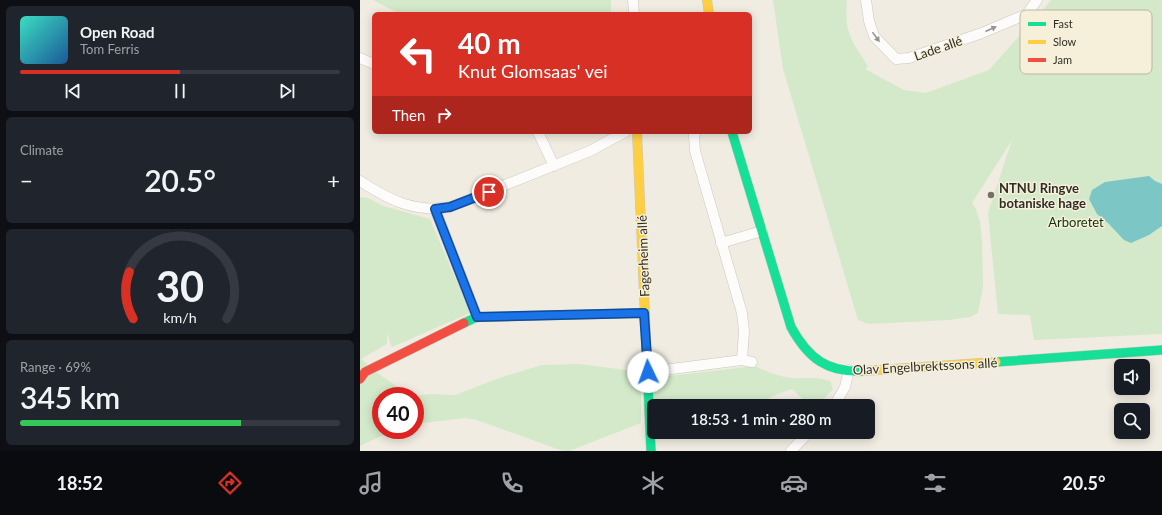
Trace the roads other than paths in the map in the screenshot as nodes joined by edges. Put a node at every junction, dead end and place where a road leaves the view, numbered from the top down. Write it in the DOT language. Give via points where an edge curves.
graph roads {
  1 [pos="633,0"];
  2 [pos="707,0"];
  3 [pos="866,0"];
  4 [pos="1037,0"];
  5 [pos="1030,10"];
  6 [pos="634,12"];
  7 [pos="709,12"];
  8 [pos="1020,17"];
  9 [pos="360,58"];
  10 [pos="372,63"];
  11 [pos="539,134"];
  12 [pos="622,134"];
  13 [pos="637,134"];
  14 [pos="695,134"];
  15 [pos="733,134"];
  16 [pos="554,166"];
  17 [pos="360,181"];
  18 [pos="435,209"];
  19 [pos="762,231"];
  20 [pos="721,243"];
  21 [pos="644,313"];
  22 [pos="477,317"];
  23 [pos="1162,350"];
  24 [pos="849,370"];
  25 [pos="648,372"];
  26 [pos="360,379"];
  27 [pos="838,399"];
  28 [pos="802,439"];
  29 [pos="651,451"];
  30 [pos="791,451"];
  1 -- 6 [label="street"];
  2 -- 7 [label="street"];
  3 -- 8 [label="street, Lade allé, one-way" via="874,36 896,59 909,58"];
  5 -- 4 [label="street, Lade allé, one-way"];
  9 -- 10 [label="street"];
  11 -- 16 [label="street"];
  12 -- 16 [label="street"];
  13 -- 21 [label="street, Fagerheim allé"];
  14 -- 20 [label="street" via="695,151"];
  15 -- 19 [label="street, Olav Engelbrektssons allé"];
  16 -- 18 [label="street" via="450,207"];
  17 -- 18 [label="street" via="393,200 419,208"];
  18 -- 22 [label="street"];
  19 -- 20 [label="street"];
  19 -- 24 [label="street, Olav Engelbrektssons allé" via="796,337 803,348 823,364 834,369"];
  20 -- 25 [label="street" via="742,313 747,361"];
  21 -- 22 [label="street"];
  21 -- 25 [label="street, Fagerheim allé"];
  22 -- 26 [label="street" via="365,372"];
  23 -- 24 [label="street, Olav Engelbrektssons allé"];
  24 -- 27 [label="street" via="845,387"];
  25 -- 29 [label="street, Fagerheim allé"];
  28 -- 30 [label="street"];
}
